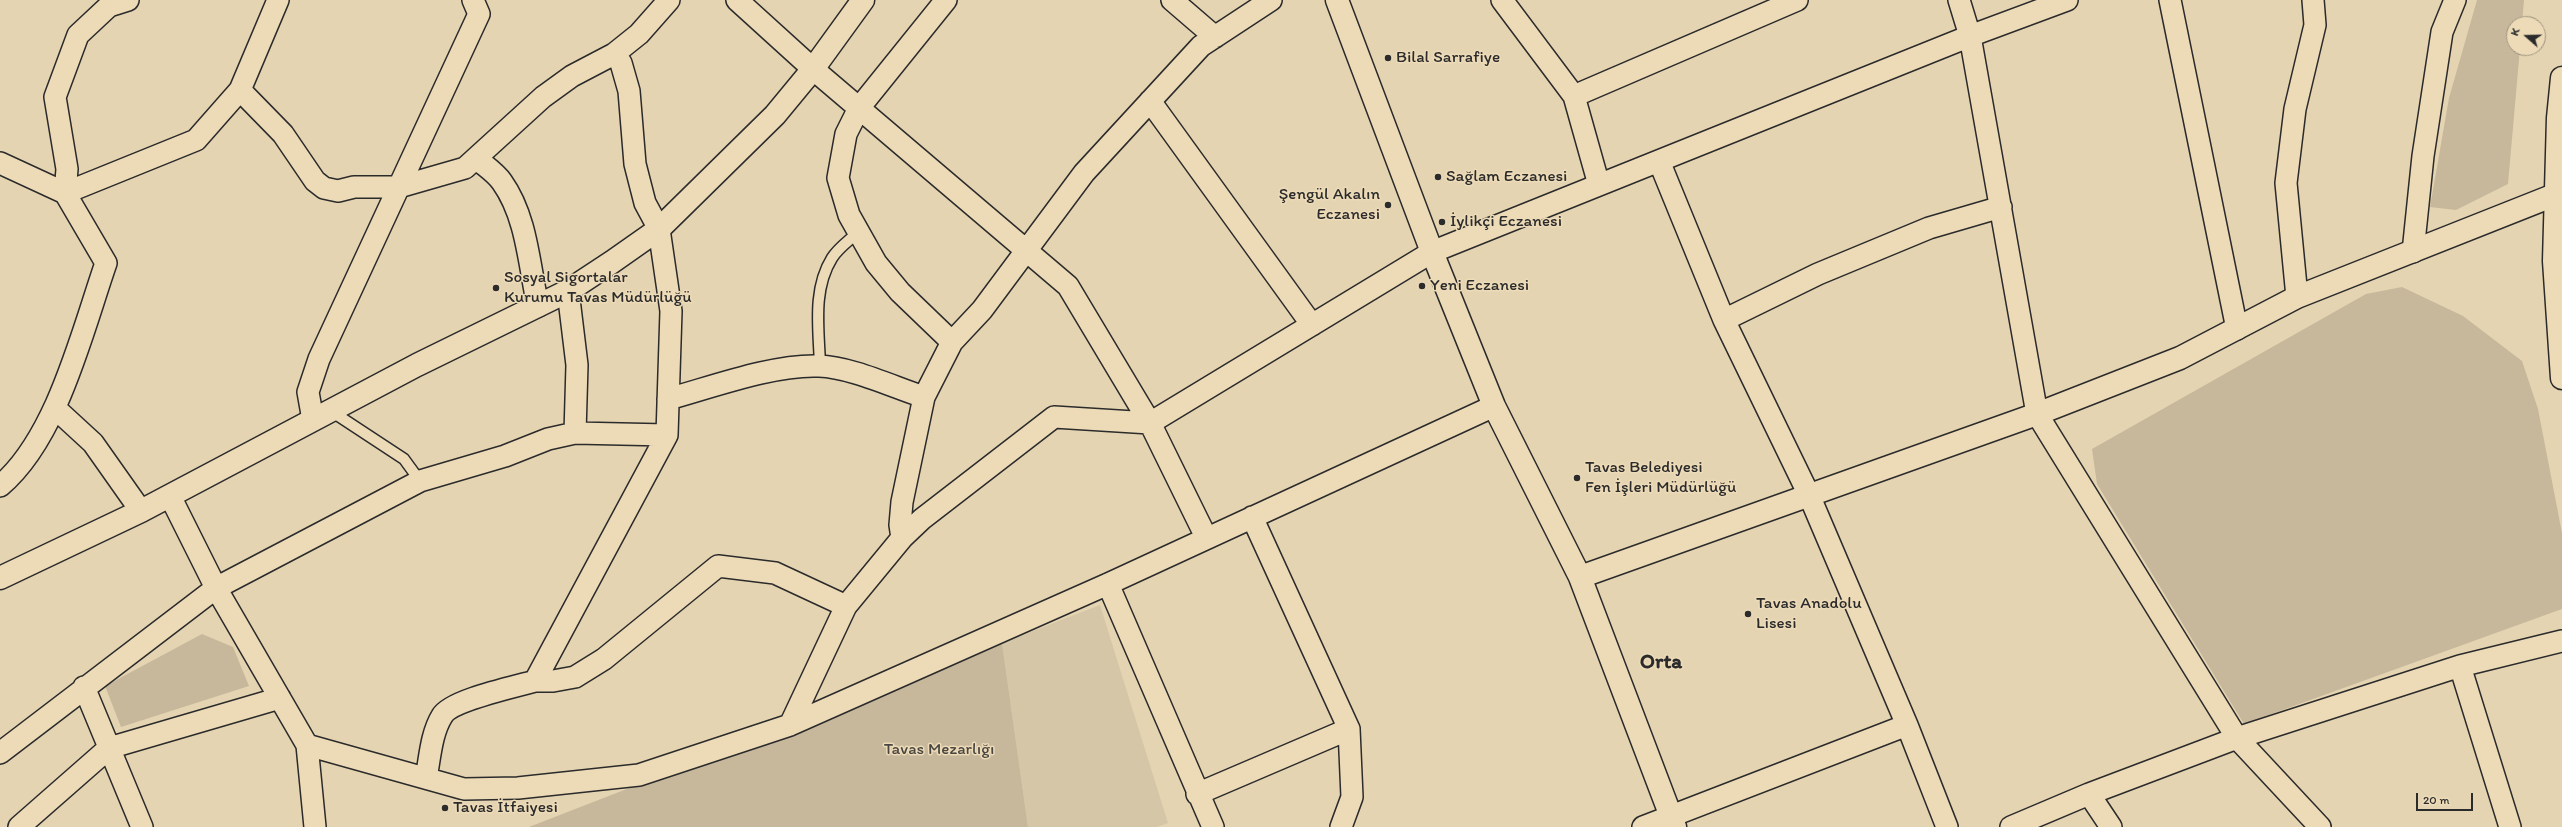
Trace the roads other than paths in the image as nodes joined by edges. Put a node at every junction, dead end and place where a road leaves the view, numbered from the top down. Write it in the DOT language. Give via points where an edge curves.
graph roads {
  1 [pos="128,0"];
  2 [pos="473,0"];
  3 [pos="669,0"];
  4 [pos="737,0"];
  5 [pos="863,0"];
  6 [pos="946,0"];
  7 [pos="1172,0"];
  8 [pos="1271,0"];
  9 [pos="1337,0"];
  10 [pos="1502,0"];
  11 [pos="1797,0"];
  12 [pos="1959,0"];
  13 [pos="2067,0"];
  14 [pos="2170,0"];
  15 [pos="2313,0"];
  16 [pos="2456,0"];
  17 [pos="275,1"];
  18 [pos="100,6"];
  19 [pos="1970,36"];
  20 [pos="1215,37"];
  21 [pos="614,54"];
  22 [pos="813,69"];
  23 [pos="2562,78"];
  24 [pos="240,90"];
  25 [pos="1574,96"];
  26 [pos="1150,101"];
  27 [pos="859,108"];
  28 [pos="477,159"];
  29 [pos="1659,161"];
  30 [pos="0,163"];
  31 [pos="1599,185"];
  32 [pos="399,187"];
  33 [pos="65,193"];
  34 [pos="2559,194"];
  35 [pos="2001,208"];
  36 [pos="659,229"];
  37 [pos="858,232"];
  38 [pos="1026,250"];
  39 [pos="1432,252"];
  40 [pos="2413,252"];
  41 [pos="568,291"];
  42 [pos="2297,297"];
  43 [pos="538,306"];
  44 [pos="1724,320"];
  45 [pos="1312,325"];
  46 [pos="2237,328"];
  47 [pos="952,342"];
  48 [pos="820,366"];
  49 [pos="2562,378"];
  50 [pos="924,397"];
  51 [pos="668,399"];
  52 [pos="1494,406"];
  53 [pos="56,409"];
  54 [pos="2037,414"];
  55 [pos="322,415"];
  56 [pos="1150,423"];
  57 [pos="575,433"];
  58 [pos="667,435"];
  59 [pos="420,481"];
  60 [pos="0,486"];
  61 [pos="1809,495"];
  62 [pos="170,496"];
  63 [pos="141,511"];
  64 [pos="1252,517"];
  65 [pos="1206,537"];
  66 [pos="902,538"];
  67 [pos="1580,577"];
  68 [pos="0,578"];
  69 [pos="1108,584"];
  70 [pos="216,588"];
  71 [pos="846,606"];
  72 [pos="2562,641"];
  73 [pos="2460,666"];
  74 [pos="535,681"];
  75 [pos="84,687"];
  76 [pos="280,698"];
  77 [pos="1907,724"];
  78 [pos="790,725"];
  79 [pos="1349,729"];
  80 [pos="2236,738"];
  81 [pos="307,745"];
  82 [pos="109,748"];
  83 [pos="0,753"];
  84 [pos="426,778"];
  85 [pos="1197,794"];
  86 [pos="2089,794"];
  87 [pos="1673,821"];
  88 [pos="19,827"];
  89 [pos="142,827"];
  90 [pos="315,827"];
  91 [pos="1213,827"];
  92 [pos="1341,827"];
  93 [pos="1644,827"];
  94 [pos="1947,827"];
  95 [pos="2011,827"];
  96 [pos="2111,827"];
  97 [pos="2320,827"];
  98 [pos="2510,827"];
  1 -- 18 [label="street"];
  2 -- 32 [label="street" via="479,14"];
  3 -- 21 [label="street" via="638,34"];
  4 -- 22 [label="street"];
  5 -- 22 [label="main road"];
  6 -- 27 [label="street"];
  7 -- 20 [label="street"];
  8 -- 20 [label="street"];
  9 -- 39 [label="main road"];
  10 -- 25 [label="street"];
  11 -- 25 [label="street"];
  12 -- 19 [label="street"];
  13 -- 19 [label="street"];
  14 -- 46 [label="street"];
  15 -- 42 [label="street" via="2315,25 2295,109 2286,183"];
  16 -- 40 [label="street" via="2442,32 2423,156"];
  17 -- 24 [label="street"];
  18 -- 33 [label="street" via="78,35 55,97 67,169"];
  19 -- 29 [label="street"];
  19 -- 35 [label="street"];
  20 -- 26 [label="street" via="1202,46"];
  21 -- 28 [label="street" via="572,76 543,97"];
  21 -- 36 [label="street" via="621,63 629,91 639,184 645,203"];
  22 -- 27 [label="street"];
  22 -- 36 [label="main road" via="775,115"];
  23 -- 34 [label="main road" via="2558,118"];
  24 -- 32 [label="street" via="283,134 315,181 324,188 338,191"];
  24 -- 33 [label="street" via="196,140"];
  25 -- 31 [label="street"];
  26 -- 38 [label="street" via="1084,173"];
  26 -- 45 [label="street"];
  27 -- 37 [label="street" via="844,142 838,178 849,215"];
  27 -- 38 [label="street"];
  28 -- 32 [label="street" via="465,168"];
  28 -- 43 [label="street" via="501,180 514,202 524,234"];
  29 -- 31 [label="street"];
  29 -- 44 [label="street"];
  30 -- 33 [label="street"];
  31 -- 39 [label="street"];
  32 -- 55 [label="street" via="319,359 308,392"];
  33 -- 53 [label="street" via="106,263"];
  34 -- 40 [label="main road"];
  34 -- 49 [label="main road" via="2554,261"];
  35 -- 44 [label="street" via="1929,228 1901,239 1818,274"];
  35 -- 54 [label="street"];
  36 -- 41 [label="main road"];
  36 -- 51 [label="street" via="671,311"];
  37 -- 47 [label="street" via="876,263 900,292"];
  37 -- 48 [label="lane" via="833,257 821,284 818,308"];
  38 -- 47 [label="street" via="982,310"];
  38 -- 56 [label="street" via="1068,286"];
  39 -- 45 [label="street"];
  39 -- 52 [label="main road"];
  40 -- 42 [label="main road"];
  41 -- 43 [label="main road"];
  41 -- 57 [label="street" via="577,365"];
  42 -- 46 [label="main road"];
  43 -- 55 [label="main road"];
  44 -- 61 [label="street"];
  45 -- 56 [label="street"];
  46 -- 54 [label="main road" via="2180,358"];
  47 -- 50 [label="street"];
  48 -- 50 [label="street"];
  48 -- 51 [label="street" via="790,368"];
  50 -- 66 [label="street" via="902,502"];
  51 -- 58 [label="street"];
  52 -- 64 [label="street"];
  52 -- 67 [label="main road"];
  53 -- 60 [label="street" via="14,474"];
  53 -- 63 [label="street" via="94,443"];
  54 -- 61 [label="main road"];
  54 -- 80 [label="street"];
  55 -- 59 [label="lane" via="404,459"];
  55 -- 62 [label="main road"];
  56 -- 65 [label="street"];
  56 -- 66 [label="street" via="1054,417 922,519"];
  57 -- 58 [label="street"];
  57 -- 59 [label="street" via="548,439 505,456"];
  58 -- 74 [label="street"];
  59 -- 70 [label="street"];
  61 -- 67 [label="main road"];
  61 -- 77 [label="street"];
  62 -- 63 [label="main road"];
  62 -- 70 [label="street"];
  63 -- 68 [label="main road"];
  64 -- 65 [label="street"];
  64 -- 79 [label="street"];
  65 -- 69 [label="street"];
  66 -- 71 [label="street"];
  67 -- 87 [label="main road"];
  69 -- 78 [label="street"];
  69 -- 85 [label="street"];
  70 -- 75 [label="street"];
  70 -- 76 [label="street"];
  71 -- 74 [label="street" via="775,573 718,566 604,659 575,677"];
  71 -- 78 [label="street"];
  72 -- 73 [label="street"];
  73 -- 80 [label="street"];
  73 -- 98 [label="street"];
  74 -- 84 [label="street" via="479,696 452,706 442,714 436,728"];
  75 -- 82 [label="street"];
  75 -- 83 [label="street"];
  76 -- 81 [label="street"];
  76 -- 82 [label="street"];
  77 -- 87 [label="street"];
  77 -- 94 [label="street"];
  78 -- 84 [label="street" via="639,775 518,788 464,789"];
  79 -- 85 [label="street"];
  79 -- 92 [label="street" via="1352,797"];
  80 -- 86 [label="street"];
  80 -- 97 [label="street"];
  81 -- 84 [label="street"];
  81 -- 90 [label="street"];
  82 -- 88 [label="street"];
  82 -- 89 [label="street"];
  85 -- 91 [label="street"];
  86 -- 95 [label="street"];
  86 -- 96 [label="street"];
  87 -- 93 [label="street"];
}
